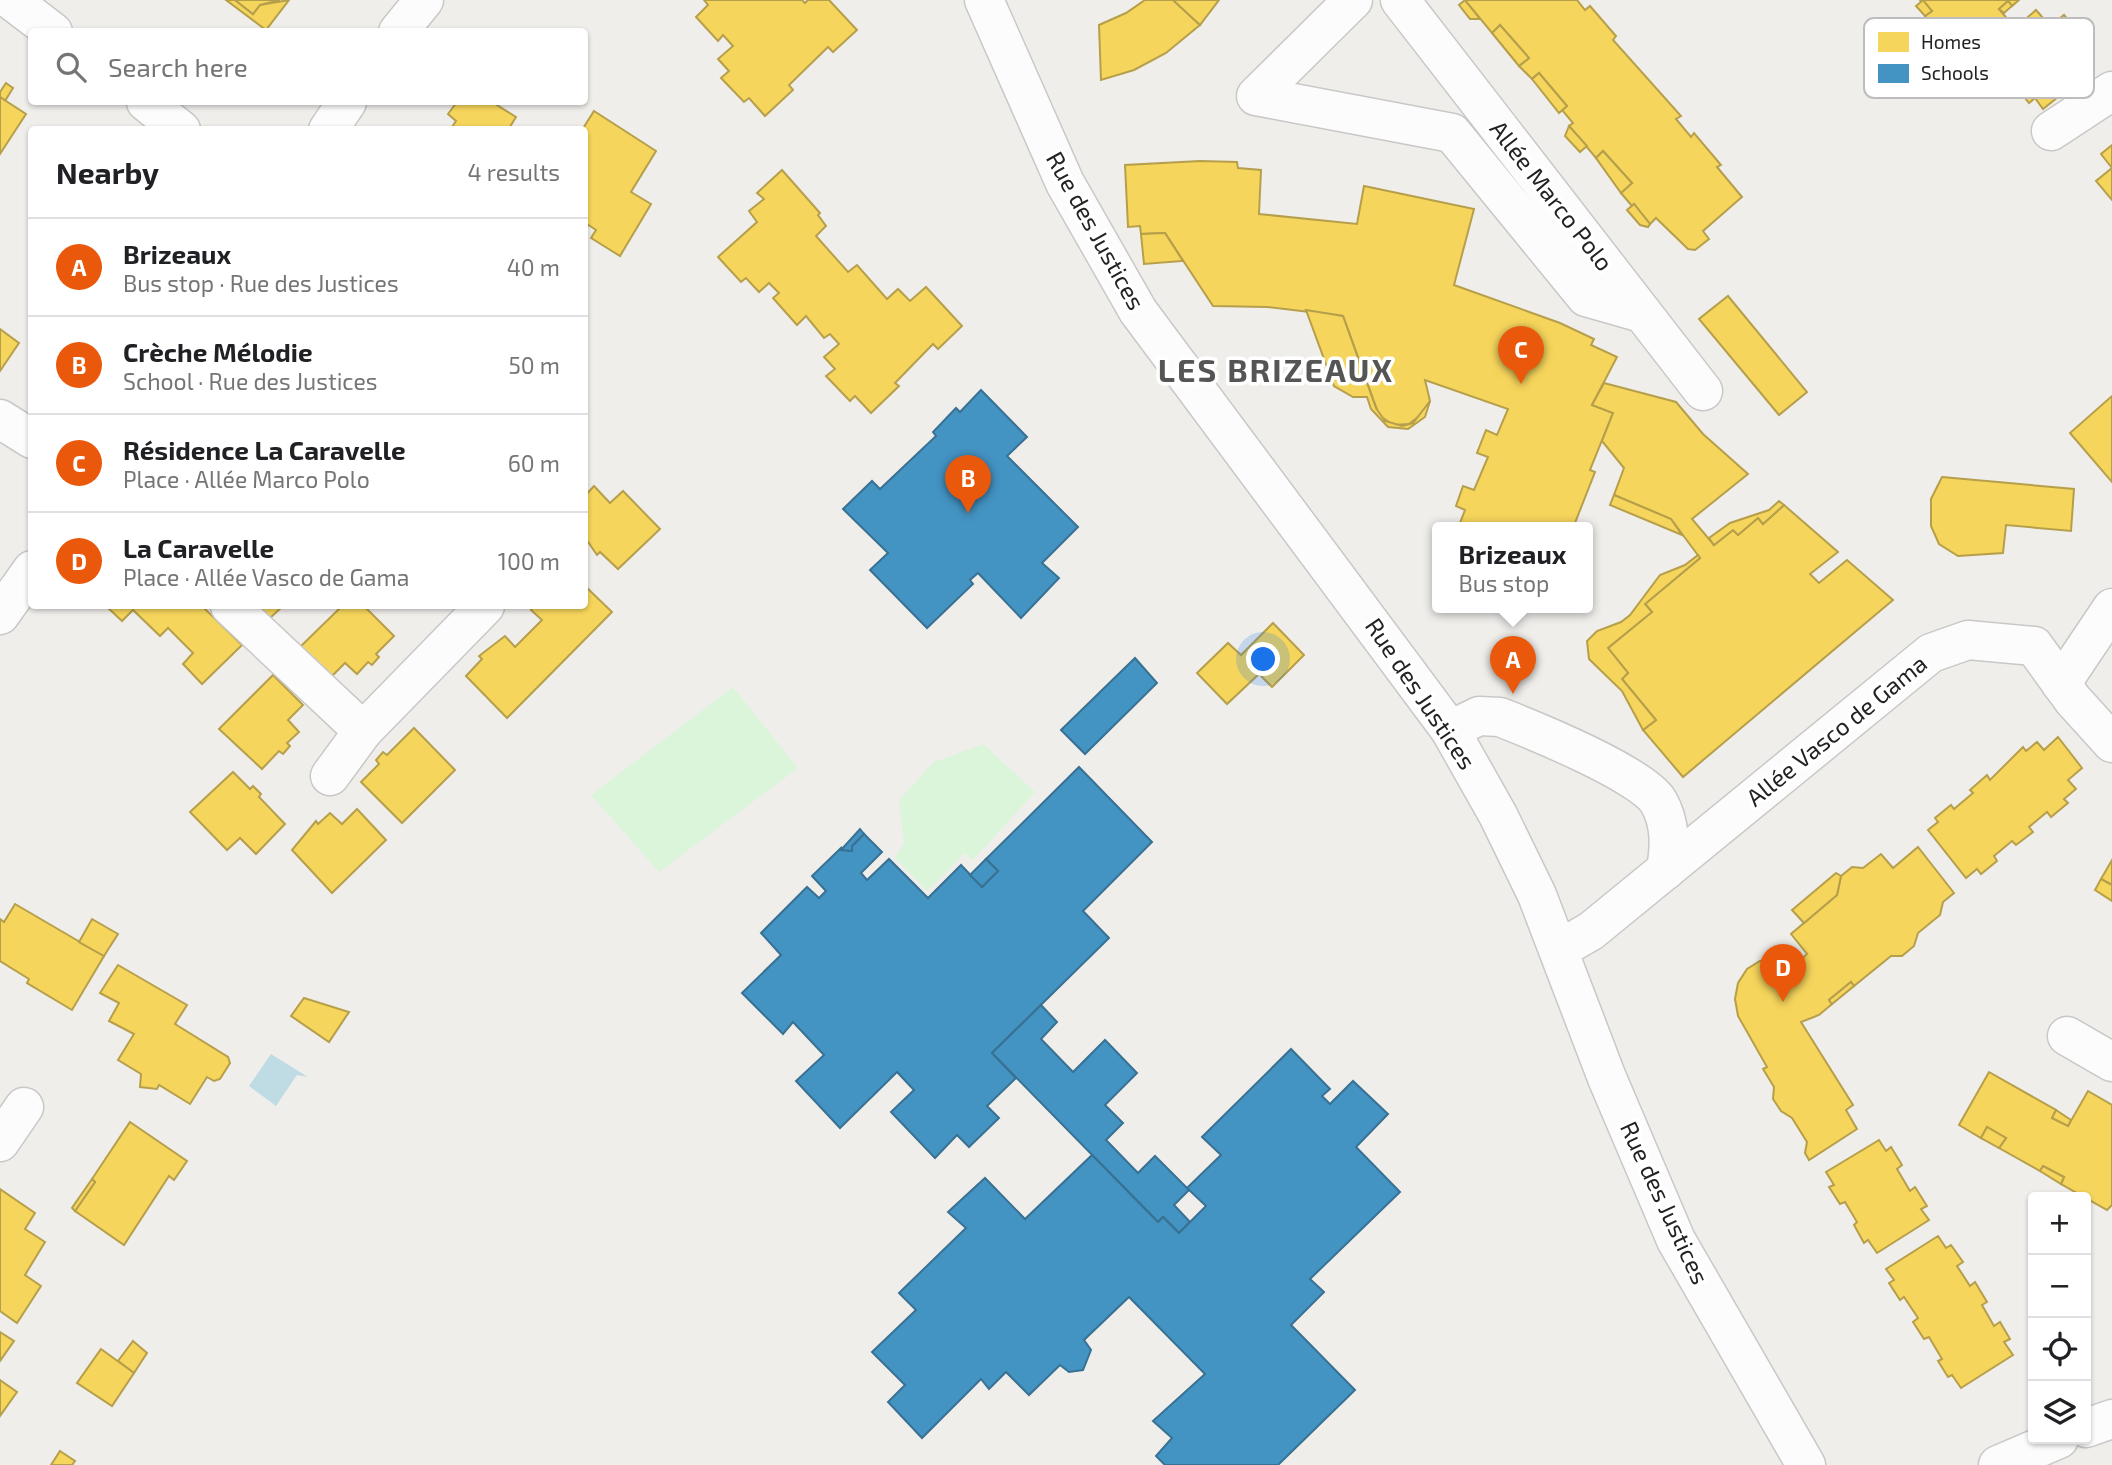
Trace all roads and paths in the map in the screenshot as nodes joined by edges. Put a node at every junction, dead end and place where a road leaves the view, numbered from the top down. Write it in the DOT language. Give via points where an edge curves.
graph roads {
  1 [pos="10,0"];
  2 [pos="424,0"];
  3 [pos="984,0"];
  4 [pos="1353,0"];
  5 [pos="1400,0"];
  6 [pos="48,28"];
  7 [pos="401,28"];
  8 [pos="2112,90"];
  9 [pos="150,105"];
  10 [pos="345,105"];
  11 [pos="176,126"];
  12 [pos="331,126"];
  13 [pos="2051,131"];
  14 [pos="1642,313"];
  15 [pos="1703,391"];
  16 [pos="0,419"];
  17 [pos="28,436"];
  18 [pos="28,576"];
  19 [pos="2112,608"];
  20 [pos="233,609"];
  21 [pos="482,609"];
  22 [pos="0,615"];
  23 [pos="2061,684"];
  24 [pos="1450,730"];
  25 [pos="363,731"];
  26 [pos="2112,743"];
  27 [pos="330,776"];
  28 [pos="1666,870"];
  29 [pos="1560,949"];
  30 [pos="2067,1036"];
  31 [pos="2112,1062"];
  32 [pos="24,1107"];
  33 [pos="0,1142"];
  34 [pos="2112,1419"];
  35 [pos="2091,1426"];
  36 [pos="2047,1444"];
  37 [pos="1806,1465"];
  38 [pos="1997,1465"];
  1 -- 6 [label="street"];
  2 -- 7 [label="street"];
  3 -- 24 [label="street, Rue des Justices" via="1065,183 1138,311"];
  4 -- 14 [label="street" via="1256,96 1452,133 1586,297"];
  5 -- 14 [label="street, Allée Marco Polo"];
  8 -- 13 [label="street"];
  9 -- 11 [label="street"];
  10 -- 12 [label="street"];
  14 -- 15 [label="street, Allée Marco Polo"];
  16 -- 17 [label="street"];
  18 -- 22 [label="street"];
  19 -- 23 [label="street"];
  20 -- 25 [label="street"];
  21 -- 25 [label="street"];
  23 -- 26 [label="street, Allée Vasco de Gama"];
  23 -- 28 [label="street, Allée Vasco de Gama" via="2034,646 1968,640 1931,653"];
  24 -- 28 [label="street" via="1479,716 1500,718 1629,777 1657,800 1667,823"];
  24 -- 29 [label="street, Rue des Justices" via="1498,816"];
  25 -- 27 [label="street"];
  28 -- 29 [label="street, Allée Vasco de Gama" via="1591,931"];
  29 -- 37 [label="street, Rue des Justices" via="1607,1078 1676,1240"];
  30 -- 31 [label="street"];
  32 -- 33 [label="street"];
  34 -- 35 [label="street"];
  36 -- 38 [label="street"];
}
